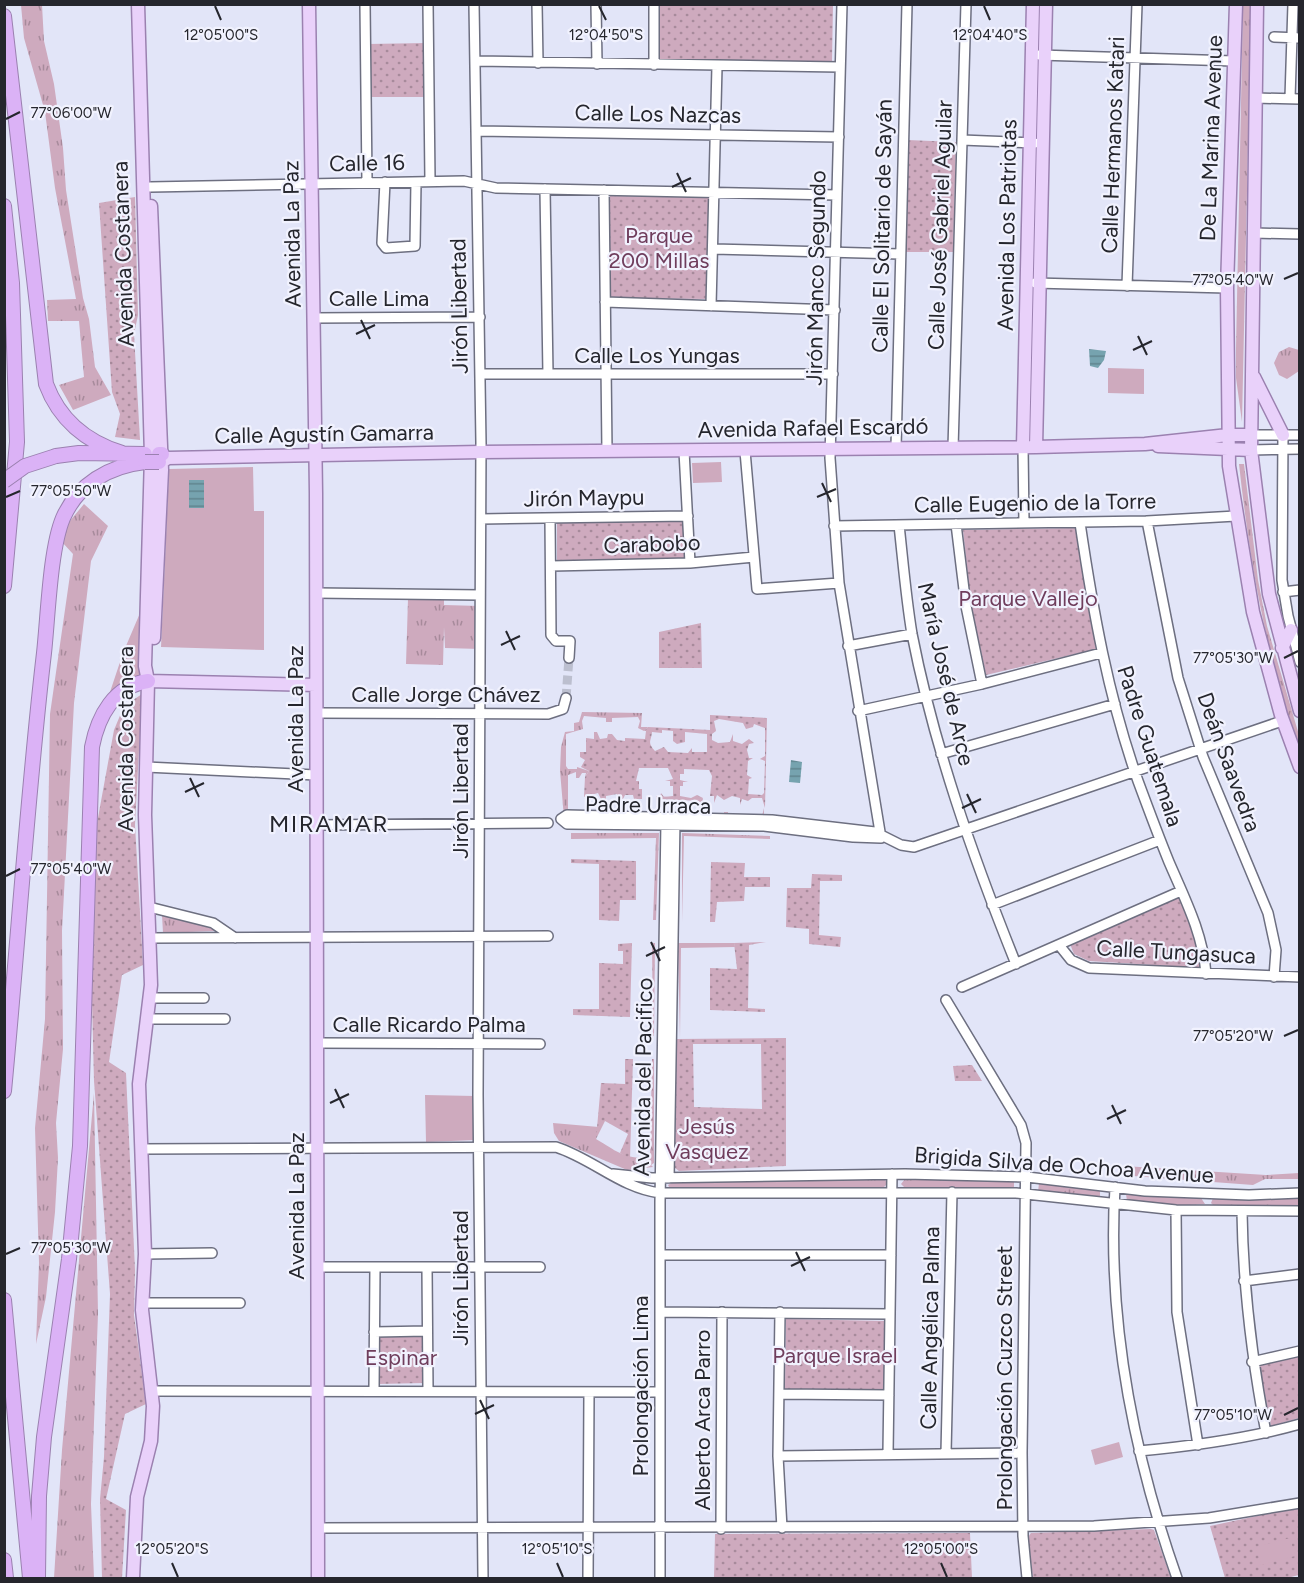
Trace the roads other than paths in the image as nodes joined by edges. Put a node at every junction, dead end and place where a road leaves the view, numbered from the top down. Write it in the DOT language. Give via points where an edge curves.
graph roads {
  1 [pos="138,4"];
  2 [pos="309,4"];
  3 [pos="365,4"];
  4 [pos="429,4"];
  5 [pos="474,4"];
  6 [pos="537,4"];
  7 [pos="596,4"];
  8 [pos="654,4"];
  9 [pos="842,4"];
  10 [pos="907,4"];
  11 [pos="966,4"];
  12 [pos="1033,4"];
  13 [pos="1046,4"];
  14 [pos="1137,4"];
  15 [pos="1236,4"];
  16 [pos="1257,4"];
  17 [pos="1293,4"];
  18 [pos="4,16"];
  19 [pos="1274,37"];
  20 [pos="1296,38"];
  21 [pos="1038,55"];
  22 [pos="1135,58"];
  23 [pos="475,61"];
  24 [pos="1234,61"];
  25 [pos="538,63"];
  26 [pos="597,63"];
  27 [pos="654,65"];
  28 [pos="717,66"];
  29 [pos="840,67"];
  30 [pos="140,76"];
  31 [pos="1255,98"];
  32 [pos="1295,98"];
  33 [pos="476,130"];
  34 [pos="715,135"];
  35 [pos="838,136"];
  36 [pos="962,140"];
  37 [pos="1037,143"];
  38 [pos="429,181"];
  39 [pos="367,182"];
  40 [pos="384,182"];
  41 [pos="416,182"];
  42 [pos="312,183"];
  43 [pos="477,185"];
  44 [pos="150,187"];
  45 [pos="545,189"];
  46 [pos="604,190"];
  47 [pos="714,192"];
  48 [pos="837,195"];
  49 [pos="4,206"];
  50 [pos="1254,233"];
  51 [pos="1299,234"];
  52 [pos="713,249"];
  53 [pos="836,254"];
  54 [pos="900,254"];
  55 [pos="1027,283"];
  56 [pos="1040,283"];
  57 [pos="1127,286"];
  58 [pos="1227,288"];
  59 [pos="605,302"];
  60 [pos="711,306"];
  61 [pos="835,310"];
  62 [pos="480,317"];
  63 [pos="314,318"];
  64 [pos="1253,332"];
  65 [pos="480,374"];
  66 [pos="548,374"];
  67 [pos="606,374"];
  68 [pos="833,374"];
  69 [pos="1252,374"];
  70 [pos="1259,387"];
  71 [pos="1228,435"];
  72 [pos="1251,435"];
  73 [pos="1283,435"];
  74 [pos="1299,435"];
  75 [pos="1145,444"];
  76 [pos="1030,447"];
  77 [pos="896,448"];
  78 [pos="953,448"];
  79 [pos="830,449"];
  80 [pos="1283,449"];
  81 [pos="1299,449"];
  82 [pos="1228,450"];
  83 [pos="1251,450"];
  84 [pos="607,451"];
  85 [pos="684,451"];
  86 [pos="745,451"];
  87 [pos="481,452"];
  88 [pos="122,453"];
  89 [pos="316,455"];
  90 [pos="157,458"];
  91 [pos="4,481"];
  92 [pos="688,516"];
  93 [pos="1236,516"];
  94 [pos="550,518"];
  95 [pos="480,519"];
  96 [pos="1080,522"];
  97 [pos="1147,522"];
  98 [pos="1024,523"];
  99 [pos="956,524"];
  100 [pos="899,525"];
  101 [pos="834,526"];
  102 [pos="754,557"];
  103 [pos="690,563"];
  104 [pos="550,566"];
  105 [pos="839,583"];
  106 [pos="4,586"];
  107 [pos="1299,590"];
  108 [pos="1283,592"];
  109 [pos="316,593"];
  110 [pos="480,595"];
  111 [pos="1291,630"];
  112 [pos="912,633"];
  113 [pos="848,646"];
  114 [pos="1282,648"];
  115 [pos="1101,653"];
  116 [pos="569,658"];
  117 [pos="1299,662"];
  118 [pos="148,681"];
  119 [pos="982,684"];
  120 [pos="316,685"];
  121 [pos="927,696"];
  122 [pos="566,698"];
  123 [pos="1114,704"];
  124 [pos="858,711"];
  125 [pos="1299,711"];
  126 [pos="316,713"];
  127 [pos="480,713"];
  128 [pos="1282,721"];
  129 [pos="1200,749"];
  130 [pos="941,754"];
  131 [pos="146,767"];
  132 [pos="1299,767"];
  133 [pos="1135,772"];
  134 [pos="316,775"];
  135 [pos="670,822"];
  136 [pos="548,823"];
  137 [pos="480,824"];
  138 [pos="316,825"];
  139 [pos="965,830"];
  140 [pos="881,837"];
  141 [pos="1160,840"];
  142 [pos="1181,891"];
  143 [pos="992,904"];
  144 [pos="149,907"];
  145 [pos="548,936"];
  146 [pos="478,937"];
  147 [pos="150,938"];
  148 [pos="235,938"];
  149 [pos="316,939"];
  150 [pos="1059,945"];
  151 [pos="1016,963"];
  152 [pos="1206,974"];
  153 [pos="1274,976"];
  154 [pos="1299,977"];
  155 [pos="962,987"];
  156 [pos="150,998"];
  157 [pos="204,998"];
  158 [pos="946,1000"];
  159 [pos="147,1019"];
  160 [pos="225,1019"];
  161 [pos="317,1043"];
  162 [pos="478,1043"];
  163 [pos="540,1044"];
  164 [pos="4,1091"];
  165 [pos="479,1148"];
  166 [pos="141,1149"];
  167 [pos="317,1150"];
  168 [pos="611,1173"];
  169 [pos="892,1174"];
  170 [pos="1027,1177"];
  171 [pos="665,1178"];
  172 [pos="1115,1187"];
  173 [pos="892,1192"];
  174 [pos="952,1192"];
  175 [pos="660,1193"];
  176 [pos="1026,1193"];
  177 [pos="1299,1193"];
  178 [pos="1209,1194"];
  179 [pos="1114,1203"];
  180 [pos="1176,1210"];
  181 [pos="1209,1211"];
  182 [pos="1299,1211"];
  183 [pos="1242,1216"];
  184 [pos="212,1253"];
  185 [pos="145,1254"];
  186 [pos="660,1255"];
  187 [pos="891,1255"];
  188 [pos="318,1267"];
  189 [pos="375,1267"];
  190 [pos="540,1267"];
  191 [pos="427,1268"];
  192 [pos="479,1268"];
  193 [pos="1299,1274"];
  194 [pos="1244,1281"];
  195 [pos="4,1300"];
  196 [pos="142,1303"];
  197 [pos="240,1303"];
  198 [pos="660,1312"];
  199 [pos="722,1312"];
  200 [pos="780,1312"];
  201 [pos="890,1314"];
  202 [pos="427,1331"];
  203 [pos="374,1332"];
  204 [pos="1299,1351"];
  205 [pos="1252,1362"];
  206 [pos="318,1389"];
  207 [pos="374,1389"];
  208 [pos="428,1390"];
  209 [pos="480,1390"];
  210 [pos="153,1391"];
  211 [pos="589,1392"];
  212 [pos="660,1392"];
  213 [pos="779,1394"];
  214 [pos="889,1395"];
  215 [pos="1299,1424"];
  216 [pos="1266,1433"];
  217 [pos="1198,1445"];
  218 [pos="1139,1451"];
  219 [pos="888,1453"];
  220 [pos="946,1453"];
  221 [pos="1022,1453"];
  222 [pos="778,1456"];
  223 [pos="1299,1503"];
  224 [pos="1158,1523"];
  225 [pos="1023,1527"];
  226 [pos="318,1528"];
  227 [pos="482,1528"];
  228 [pos="588,1528"];
  229 [pos="782,1528"];
  230 [pos="660,1529"];
  231 [pos="721,1529"];
  232 [pos="4,1560"];
  233 [pos="6,1578"];
  234 [pos="30,1578"];
  235 [pos="38,1578"];
  236 [pos="133,1578"];
  237 [pos="318,1578"];
  238 [pos="483,1578"];
  239 [pos="588,1578"];
  240 [pos="660,1578"];
  241 [pos="1027,1578"];
  242 [pos="1177,1578"];
  1 -- 30 [label="main road, Avenida Costanera"];
  2 -- 42 [label="main road, Avenida La Paz"];
  3 -- 39 [label="street"];
  4 -- 38 [label="street"];
  5 -- 23 [label="street, Jirón Libertad"];
  6 -- 25 [label="street"];
  7 -- 26 [label="street"];
  8 -- 27 [label="street"];
  9 -- 29 [label="street, Jirón Manco Segundo"];
  10 -- 54 [label="street, Calle El Solitario de Sayán"];
  11 -- 36 [label="street, Calle José Gabriel Aguilar"];
  12 -- 21 [label="main road, Avenida Los Patriotas"];
  13 -- 21 [label="main road, Avenida Los Patriotas"];
  14 -- 22 [label="street, Calle Hermanos Katari"];
  15 -- 24 [label="main road, De La Marina Avenue"];
  16 -- 31 [label="main road, De La Marina Avenue"];
  17 -- 20 [label="street"];
  18 -- 88 [label="highway" via="46,384 68,421 103,446"];
  19 -- 20 [label="street"];
  20 -- 32 [label="street"];
  21 -- 22 [label="street"];
  21 -- 37 [label="main road, Avenida Los Patriotas"];
  22 -- 24 [label="street"];
  22 -- 57 [label="street, Calle Hermanos Katari"];
  23 -- 25 [label="street"];
  23 -- 33 [label="street, Jirón Libertad"];
  24 -- 58 [label="main road, De La Marina Avenue"];
  25 -- 26 [label="street"];
  26 -- 27 [label="street"];
  27 -- 28 [label="street"];
  28 -- 29 [label="street"];
  28 -- 34 [label="street"];
  29 -- 35 [label="street, Jirón Manco Segundo"];
  30 -- 44 [label="main road" via="147,97"];
  30 -- 118 [label="main road, Avenida Costanera" via="152,456 145,666"];
  31 -- 32 [label="street"];
  31 -- 50 [label="main road, De La Marina Avenue"];
  33 -- 34 [label="street, Calle Los Nazcas"];
  33 -- 43 [label="street, Jirón Libertad"];
  34 -- 35 [label="street, Calle Los Nazcas"];
  34 -- 47 [label="street"];
  35 -- 48 [label="street, Jirón Manco Segundo"];
  36 -- 37 [label="street"];
  36 -- 78 [label="street, Calle José Gabriel Aguilar"];
  37 -- 55 [label="main road, Avenida Los Patriotas"];
  37 -- 56 [label="main road, Avenida Los Patriotas"];
  38 -- 41 [label="street, Calle 16"];
  38 -- 43 [label="street, Calle 16"];
  39 -- 40 [label="street, Calle 16"];
  39 -- 42 [label="street, Calle 16"];
  40 -- 41 [label="street, Calle 16"];
  40 -- 41 [label="street" via="383,247 415,246"];
  42 -- 44 [label="street, Calle 16"];
  42 -- 63 [label="main road, Avenida La Paz"];
  43 -- 45 [label="street, Calle 16"];
  43 -- 62 [label="street, Jirón Libertad"];
  44 -- 90 [label="main road"];
  45 -- 46 [label="street, Calle 16"];
  45 -- 66 [label="street"];
  46 -- 47 [label="street, Calle 16"];
  46 -- 59 [label="street"];
  47 -- 48 [label="street, Calle 16"];
  47 -- 52 [label="street"];
  48 -- 53 [label="street, Jirón Manco Segundo"];
  49 -- 106 [label="highway" via="12,283 17,442"];
  50 -- 51 [label="street"];
  50 -- 64 [label="main road, De La Marina Avenue"];
  52 -- 53 [label="street"];
  52 -- 60 [label="street"];
  53 -- 54 [label="street"];
  53 -- 61 [label="street, Jirón Manco Segundo"];
  54 -- 77 [label="street, Calle El Solitario de Sayán"];
  55 -- 56 [label="street"];
  55 -- 76 [label="main road, Avenida Los Patriotas"];
  56 -- 57 [label="street"];
  56 -- 76 [label="main road, Avenida Los Patriotas"];
  57 -- 58 [label="street"];
  58 -- 71 [label="main road, De La Marina Avenue"];
  59 -- 60 [label="street"];
  59 -- 67 [label="street"];
  60 -- 61 [label="street"];
  61 -- 68 [label="street, Jirón Manco Segundo"];
  62 -- 63 [label="street, Calle Lima"];
  62 -- 65 [label="street, Jirón Libertad"];
  63 -- 89 [label="main road, Avenida La Paz"];
  64 -- 69 [label="main road, De La Marina Avenue"];
  64 -- 70 [label="main road" via="1260,345"];
  65 -- 66 [label="street, Calle Los Yungas"];
  65 -- 87 [label="street, Jirón Libertad"];
  66 -- 67 [label="street, Calle Los Yungas"];
  67 -- 68 [label="street, Calle Los Yungas"];
  67 -- 84 [label="street"];
  68 -- 79 [label="street, Jirón Manco Segundo"];
  69 -- 70 [label="main road"];
  69 -- 72 [label="main road, De La Marina Avenue"];
  70 -- 73 [label="main road"];
  71 -- 72 [label="main road, Avenida Rafael Escardó"];
  71 -- 75 [label="main road, Avenida Rafael Escardó"];
  71 -- 82 [label="main road, De La Marina Avenue"];
  72 -- 73 [label="street, Avenida Rafael Escardó"];
  72 -- 83 [label="main road, De La Marina Avenue"];
  73 -- 74 [label="street, Avenida Rafael Escardó"];
  73 -- 80 [label="street"];
  75 -- 76 [label="main road, Avenida Rafael Escardó"];
  75 -- 82 [label="main road, Avenida Rafael Escardó"];
  76 -- 78 [label="main road, Avenida Rafael Escardó"];
  76 -- 98 [label="street"];
  77 -- 78 [label="main road, Avenida Rafael Escardó"];
  77 -- 79 [label="main road, Avenida Rafael Escardó"];
  79 -- 86 [label="main road, Avenida Rafael Escardó"];
  79 -- 101 [label="street, Jirón Manco Segundo"];
  80 -- 81 [label="street, Avenida Rafael Escardó"];
  80 -- 83 [label="street, Avenida Rafael Escardó"];
  80 -- 108 [label="street"];
  82 -- 83 [label="main road, Avenida Rafael Escardó"];
  82 -- 93 [label="main road, De La Marina Avenue"];
  83 -- 114 [label="main road, De La Marina Avenue" via="1269,594"];
  84 -- 85 [label="main road, Avenida Rafael Escardó"];
  84 -- 87 [label="main road, Avenida Rafael Escardó"];
  85 -- 86 [label="main road, Avenida Rafael Escardó"];
  85 -- 92 [label="street"];
  86 -- 102 [label="street"];
  87 -- 89 [label="main road, Calle Agustín Gamarra"];
  87 -- 95 [label="street, Jirón Libertad"];
  88 -- 90 [label="highway"];
  88 -- 91 [label="highway, bridge" via="56,456 25,466"];
  89 -- 90 [label="main road, Calle Agustín Gamarra"];
  89 -- 109 [label="main road, Avenida La Paz"];
  90 -- 118 [label="main road" via="153,666"];
  90 -- 164 [label="highway" via="115,468 91,482 72,503 58,535 37,715"];
  92 -- 94 [label="street, Jirón Maypu"];
  92 -- 103 [label="street"];
  93 -- 97 [label="street, Calle Eugenio de la Torre"];
  93 -- 128 [label="main road, De La Marina Avenue" via="1252,612"];
  94 -- 95 [label="street, Jirón Maypu"];
  94 -- 104 [label="street"];
  95 -- 110 [label="street, Jirón Libertad"];
  96 -- 97 [label="street, Calle Eugenio de la Torre"];
  96 -- 98 [label="street, Calle Eugenio de la Torre"];
  96 -- 115 [label="street, Padre Guatemala"];
  97 -- 129 [label="street, Deán Saavedra" via="1178,678"];
  98 -- 99 [label="street, Calle Eugenio de la Torre"];
  99 -- 100 [label="street, Calle Eugenio de la Torre"];
  99 -- 119 [label="street" via="966,606"];
  100 -- 101 [label="street, Calle Eugenio de la Torre"];
  100 -- 112 [label="street, María José de Arce"];
  101 -- 105 [label="street, Jirón Manco Segundo"];
  102 -- 103 [label="street, Carabobo"];
  102 -- 105 [label="street" via="758,589"];
  103 -- 104 [label="street, Carabobo"];
  104 -- 116 [label="street" via="551,635 556,641 570,641"];
  105 -- 113 [label="street, Jirón Manco Segundo"];
  107 -- 108 [label="street"];
  108 -- 111 [label="street"];
  109 -- 110 [label="street"];
  109 -- 120 [label="main road, Avenida La Paz"];
  110 -- 127 [label="street, Jirón Libertad"];
  111 -- 114 [label="main road"];
  111 -- 117 [label="street"];
  112 -- 113 [label="street"];
  112 -- 121 [label="street, María José de Arce"];
  113 -- 124 [label="street, Jirón Manco Segundo"];
  114 -- 125 [label="main road, De La Marina Avenue"];
  115 -- 119 [label="street"];
  115 -- 123 [label="street, Padre Guatemala"];
  118 -- 120 [label="main road"];
  118 -- 131 [label="main road, Avenida Costanera"];
  118 -- 235 [label="highway" via="131,686 112,700 96,728 92,747 80,1146 44,1437"];
  119 -- 121 [label="street"];
  120 -- 126 [label="main road, Avenida La Paz"];
  121 -- 124 [label="street"];
  121 -- 130 [label="street, María José de Arce"];
  122 -- 127 [label="street, Calle Jorge Chávez" via="563,709 554,713"];
  123 -- 130 [label="street"];
  123 -- 133 [label="street, Padre Guatemala"];
  124 -- 140 [label="street, Jirón Manco Segundo"];
  126 -- 127 [label="street, Calle Jorge Chávez"];
  126 -- 134 [label="main road, Avenida La Paz"];
  127 -- 137 [label="street, Jirón Libertad"];
  128 -- 129 [label="street, Padre Urraca"];
  128 -- 132 [label="main road, De La Marina Avenue"];
  129 -- 133 [label="street, Padre Urraca"];
  129 -- 153 [label="street, Deán Saavedra" via="1268,913 1276,950"];
  130 -- 139 [label="street, María José de Arce"];
  131 -- 134 [label="street"];
  131 -- 144 [label="main road, Avenida Costanera"];
  133 -- 139 [label="street, Padre Urraca"];
  133 -- 141 [label="street, Padre Guatemala"];
  134 -- 138 [label="main road, Avenida La Paz"];
  135 -- 135 [label="street, Padre Urraca" via="567,815 561,819 567,824"];
  135 -- 140 [label="street, Padre Urraca"];
  135 -- 171 [label="street, Avenida del Pacifico"];
  136 -- 137 [label="street"];
  137 -- 138 [label="street"];
  137 -- 146 [label="street, Jirón Libertad"];
  138 -- 149 [label="main road, Avenida La Paz"];
  139 -- 140 [label="street, Padre Urraca" via="914,847"];
  139 -- 143 [label="street, María José de Arce"];
  141 -- 142 [label="street, Padre Guatemala"];
  141 -- 143 [label="street"];
  142 -- 150 [label="street"];
  142 -- 152 [label="street, Padre Guatemala" via="1202,942"];
  143 -- 151 [label="street, María José de Arce"];
  144 -- 147 [label="main road, Avenida Costanera"];
  144 -- 148 [label="street" via="213,923"];
  145 -- 146 [label="street"];
  146 -- 149 [label="street"];
  146 -- 162 [label="street, Jirón Libertad"];
  147 -- 148 [label="street"];
  147 -- 156 [label="main road, Avenida Costanera"];
  148 -- 149 [label="street"];
  149 -- 161 [label="main road, Avenida La Paz"];
  150 -- 151 [label="street"];
  150 -- 152 [label="street, Calle Tungasuca" via="1071,960 1089,969"];
  151 -- 155 [label="street"];
  152 -- 153 [label="street, Calle Tungasuca"];
  153 -- 154 [label="street, Calle Tungasuca"];
  156 -- 157 [label="street"];
  156 -- 159 [label="main road, Avenida Costanera"];
  158 -- 170 [label="street, Prolongación Cuzco Street" via="1021,1125"];
  159 -- 160 [label="street"];
  159 -- 166 [label="main road, Avenida Costanera" via="139,1084"];
  161 -- 162 [label="street, Calle Ricardo Palma"];
  161 -- 167 [label="main road, Avenida La Paz"];
  162 -- 163 [label="street, Calle Ricardo Palma"];
  162 -- 165 [label="street, Jirón Libertad"];
  165 -- 167 [label="street, Brigida Silva de Ochoa Avenue"];
  165 -- 168 [label="street, Brigida Silva de Ochoa Avenue" via="556,1147"];
  165 -- 192 [label="street, Jirón Libertad"];
  166 -- 167 [label="street, Brigida Silva de Ochoa Avenue"];
  166 -- 185 [label="main road, Avenida Costanera"];
  167 -- 188 [label="main road, Avenida La Paz"];
  168 -- 171 [label="street, Brigida Silva de Ochoa Avenue"];
  168 -- 175 [label="street, Brigida Silva de Ochoa Avenue" via="630,1186"];
  169 -- 170 [label="street, Brigida Silva de Ochoa Avenue"];
  169 -- 171 [label="street, Brigida Silva de Ochoa Avenue"];
  169 -- 173 [label="street"];
  170 -- 172 [label="street, Brigida Silva de Ochoa Avenue"];
  170 -- 176 [label="street, Prolongación Cuzco Street"];
  171 -- 175 [label="street, Avenida del Pacifico"];
  172 -- 178 [label="street, Brigida Silva de Ochoa Avenue"];
  172 -- 179 [label="street"];
  173 -- 174 [label="street, Brigida Silva de Ochoa Avenue"];
  173 -- 175 [label="street, Brigida Silva de Ochoa Avenue"];
  173 -- 187 [label="street"];
  174 -- 176 [label="street, Brigida Silva de Ochoa Avenue"];
  174 -- 220 [label="street, Calle Angélica Palma"];
  175 -- 186 [label="street, Prolongación Lima"];
  176 -- 179 [label="street, Brigida Silva de Ochoa Avenue"];
  176 -- 221 [label="street, Prolongación Cuzco Street"];
  177 -- 178 [label="street, Brigida Silva de Ochoa Avenue"];
  178 -- 181 [label="street"];
  179 -- 180 [label="street, Brigida Silva de Ochoa Avenue"];
  179 -- 218 [label="street" via="1116,1310"];
  180 -- 181 [label="street, Brigida Silva de Ochoa Avenue"];
  180 -- 217 [label="street" via="1177,1312"];
  181 -- 183 [label="street, Brigida Silva de Ochoa Avenue"];
  182 -- 183 [label="street, Brigida Silva de Ochoa Avenue"];
  183 -- 194 [label="street"];
  184 -- 185 [label="street"];
  185 -- 196 [label="main road, Avenida Costanera"];
  186 -- 187 [label="street"];
  186 -- 198 [label="street, Prolongación Lima"];
  187 -- 201 [label="street"];
  188 -- 189 [label="street"];
  188 -- 206 [label="main road, Avenida La Paz"];
  189 -- 191 [label="street"];
  189 -- 203 [label="street"];
  190 -- 192 [label="street"];
  191 -- 192 [label="street"];
  191 -- 202 [label="street"];
  192 -- 209 [label="street, Jirón Libertad"];
  193 -- 194 [label="street"];
  194 -- 205 [label="street"];
  195 -- 234 [label="highway"];
  196 -- 197 [label="street"];
  196 -- 210 [label="main road, Avenida Costanera"];
  198 -- 199 [label="street"];
  198 -- 212 [label="street, Prolongación Lima"];
  199 -- 200 [label="street"];
  199 -- 231 [label="street, Alberto Arca Parro"];
  200 -- 201 [label="street"];
  200 -- 213 [label="street"];
  201 -- 214 [label="street"];
  202 -- 203 [label="street"];
  202 -- 208 [label="street"];
  203 -- 207 [label="street"];
  204 -- 205 [label="street"];
  205 -- 216 [label="street"];
  206 -- 207 [label="street"];
  206 -- 210 [label="street"];
  206 -- 226 [label="main road, Avenida La Paz"];
  207 -- 208 [label="street"];
  208 -- 209 [label="street"];
  209 -- 211 [label="street"];
  209 -- 227 [label="street, Jirón Libertad"];
  210 -- 236 [label="main road, Avenida Costanera" via="151,1441 137,1497"];
  211 -- 212 [label="street"];
  211 -- 228 [label="street"];
  212 -- 230 [label="street, Prolongación Lima"];
  213 -- 214 [label="street"];
  213 -- 222 [label="street"];
  214 -- 219 [label="street"];
  215 -- 216 [label="street"];
  216 -- 217 [label="street"];
  217 -- 218 [label="street"];
  218 -- 224 [label="street"];
  219 -- 220 [label="street"];
  219 -- 222 [label="street"];
  220 -- 221 [label="street"];
  221 -- 225 [label="street, Prolongación Cuzco Street"];
  222 -- 229 [label="street"];
  223 -- 224 [label="street"];
  224 -- 225 [label="street"];
  224 -- 242 [label="street"];
  225 -- 229 [label="street"];
  225 -- 241 [label="street, Prolongación Cuzco Street"];
  226 -- 227 [label="street"];
  226 -- 237 [label="main road, Avenida La Paz"];
  227 -- 228 [label="street"];
  227 -- 238 [label="street, Jirón Libertad"];
  228 -- 230 [label="street"];
  228 -- 239 [label="street"];
  229 -- 231 [label="street"];
  230 -- 231 [label="street"];
  230 -- 240 [label="street, Prolongación Lima"];
  232 -- 233 [label="highway"];
}
